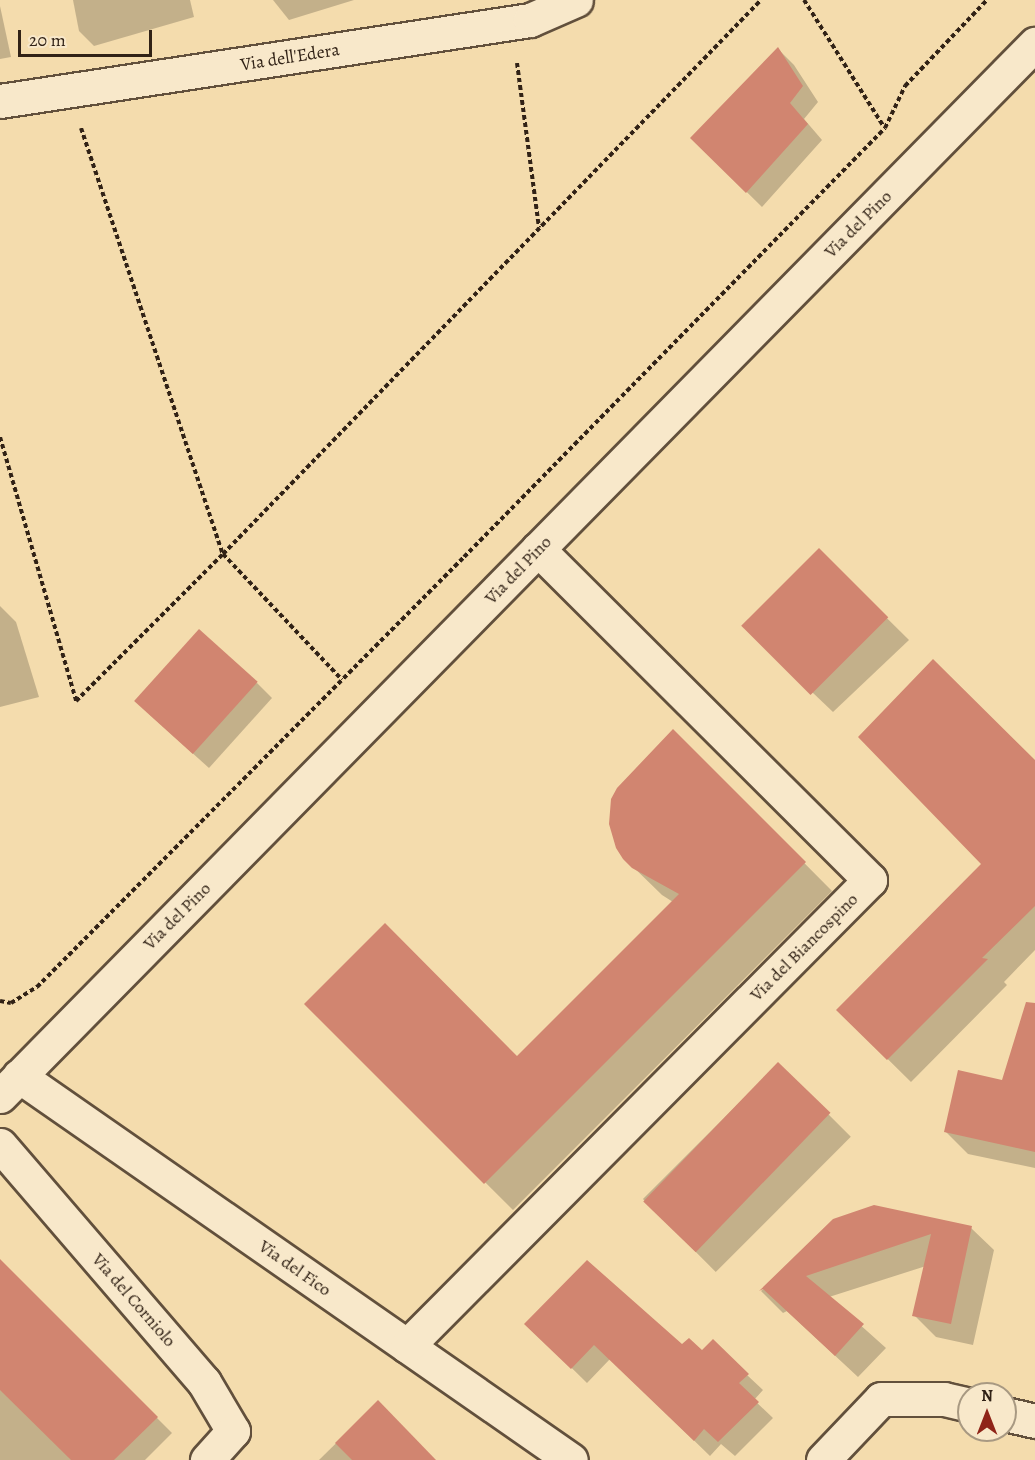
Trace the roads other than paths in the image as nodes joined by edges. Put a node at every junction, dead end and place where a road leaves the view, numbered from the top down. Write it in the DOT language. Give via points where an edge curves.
graph roads {
  1 [pos="576,0"];
  2 [pos="1035,44"];
  3 [pos="0,101"];
  4 [pos="538,549"];
  5 [pos="10,1086"];
  6 [pos="0,1146"];
  7 [pos="407,1346"];
  8 [pos="957,1402"];
  9 [pos="1017,1417"];
  10 [pos="1035,1421"];
  11 [pos="207,1460"];
  12 [pos="571,1460"];
  13 [pos="823,1460"];
  1 -- 3 [label="street, Via dell'Edera" via="530,20"];
  2 -- 4 [label="street, Via del Pino"];
  4 -- 5 [label="street, Via del Pino"];
  4 -- 7 [label="street, Via del Biancospino" via="870,880"];
  5 -- 7 [label="street, Via del Fico"];
  6 -- 11 [label="street, Via del Corniolo" via="204,1382 233,1431"];
  7 -- 12 [label="street, Via del Fico"];
  8 -- 13 [label="street" via="881,1399"];
  9 -- 10 [label="street"];
}
